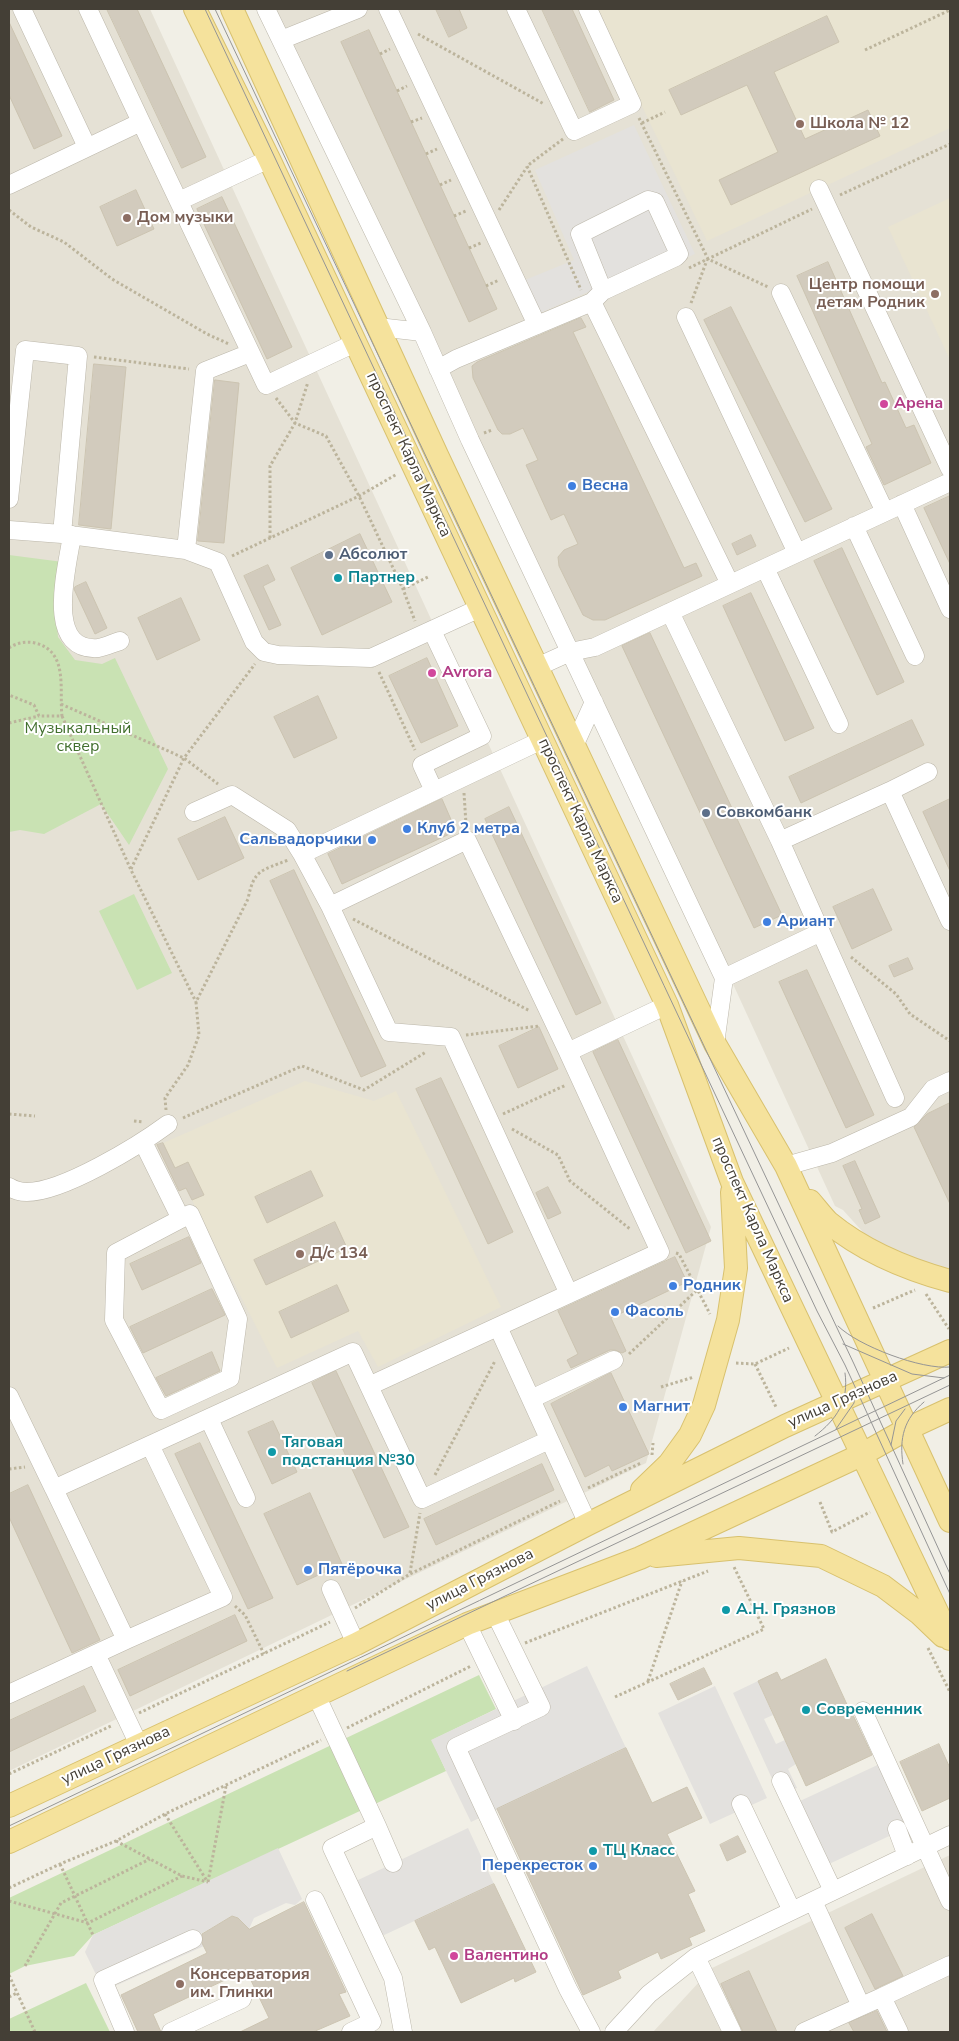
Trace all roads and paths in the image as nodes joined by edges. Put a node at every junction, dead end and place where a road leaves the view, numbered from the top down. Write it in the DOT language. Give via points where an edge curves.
graph roads {
  1 [pos="22,9"];
  2 [pos="88,9"];
  3 [pos="196,9"];
  4 [pos="232,9"];
  5 [pos="266,9"];
  6 [pos="358,9"];
  7 [pos="516,9"];
  8 [pos="588,9"];
  9 [pos="950,10"];
  10 [pos="390,15"];
  11 [pos="281,40"];
  12 [pos="865,50"];
  13 [pos="632,104"];
  14 [pos="665,112"];
  15 [pos="141,122"];
  16 [pos="642,123"];
  17 [pos="570,124"];
  18 [pos="950,144"];
  19 [pos="88,147"];
  20 [pos="268,159"];
  21 [pos="528,166"];
  22 [pos="9,185"];
  23 [pos="822,196"];
  24 [pos="179,201"];
  25 [pos="9,210"];
  26 [pos="490,225"];
  27 [pos="708,259"];
  28 [pos="682,271"];
  29 [pos="781,293"];
  30 [pos="594,299"];
  31 [pos="686,317"];
  32 [pos="537,325"];
  33 [pos="378,327"];
  34 [pos="422,332"];
  35 [pos="355,343"];
  36 [pos="250,353"];
  37 [pos="78,356"];
  38 [pos="304,367"];
  39 [pos="438,369"];
  40 [pos="204,371"];
  41 [pos="266,385"];
  42 [pos="295,423"];
  43 [pos="950,469"];
  44 [pos="382,482"];
  45 [pos="950,482"];
  46 [pos="359,496"];
  47 [pos="9,500"];
  48 [pos="902,504"];
  49 [pos="885,512"];
  50 [pos="854,526"];
  51 [pos="9,530"];
  52 [pos="67,535"];
  53 [pos="270,538"];
  54 [pos="186,550"];
  55 [pos="797,553"];
  56 [pos="218,562"];
  57 [pos="765,568"];
  58 [pos="428,577"];
  59 [pos="730,584"];
  60 [pos="402,589"];
  61 [pos="480,608"];
  62 [pos="950,608"];
  63 [pos="670,612"];
  64 [pos="425,634"];
  65 [pos="120,640"];
  66 [pos="9,648"];
  67 [pos="264,652"];
  68 [pos="570,652"];
  69 [pos="915,656"];
  70 [pos="371,658"];
  71 [pos="537,667"];
  72 [pos="9,695"];
  73 [pos="594,702"];
  74 [pos="61,704"];
  75 [pos="39,716"];
  76 [pos="62,716"];
  77 [pos="9,723"];
  78 [pos="838,724"];
  79 [pos="542,740"];
  80 [pos="574,746"];
  81 [pos="184,758"];
  82 [pos="422,765"];
  83 [pos="928,772"];
  84 [pos="462,777"];
  85 [pos="434,791"];
  86 [pos="890,792"];
  87 [pos="232,795"];
  88 [pos="194,812"];
  89 [pos="467,840"];
  90 [pos="780,841"];
  91 [pos="302,854"];
  92 [pos="130,870"];
  93 [pos="330,906"];
  94 [pos="950,921"];
  95 [pos="821,932"];
  96 [pos="843,951"];
  97 [pos="724,978"];
  98 [pos="196,1002"];
  99 [pos="667,1005"];
  100 [pos="554,1024"];
  101 [pos="451,1037"];
  102 [pos="950,1042"];
  103 [pos="715,1044"];
  104 [pos="568,1052"];
  105 [pos="580,1079"];
  106 [pos="950,1081"];
  107 [pos="895,1098"];
  108 [pos="486,1112"];
  109 [pos="9,1114"];
  110 [pos="35,1116"];
  111 [pos="134,1121"];
  112 [pos="168,1124"];
  113 [pos="510,1128"];
  114 [pos="143,1142"];
  115 [pos="790,1174"];
  116 [pos="732,1182"];
  117 [pos="9,1187"];
  118 [pos="181,1219"];
  119 [pos="638,1234"];
  120 [pos="660,1252"];
  121 [pos="950,1280"];
  122 [pos="697,1290"];
  123 [pos="569,1294"];
  124 [pos="873,1308"];
  125 [pos="715,1322"];
  126 [pos="501,1335"];
  127 [pos="950,1340"];
  128 [pos="789,1348"];
  129 [pos="622,1357"];
  130 [pos="735,1363"];
  131 [pos="754,1364"];
  132 [pos="698,1376"];
  133 [pos="885,1380"];
  134 [pos="368,1386"];
  135 [pos="661,1387"];
  136 [pos="9,1396"];
  137 [pos="531,1399"];
  138 [pos="836,1402"];
  139 [pos="776,1407"];
  140 [pos="950,1409"];
  141 [pos="208,1419"];
  142 [pos="909,1428"];
  143 [pos="549,1440"];
  144 [pos="653,1443"];
  145 [pos="150,1445"];
  146 [pos="861,1455"];
  147 [pos="652,1458"];
  148 [pos="54,1489"];
  149 [pos="246,1498"];
  150 [pos="422,1499"];
  151 [pos="820,1502"];
  152 [pos="625,1506"];
  153 [pos="870,1512"];
  154 [pos="950,1520"];
  155 [pos="588,1524"];
  156 [pos="640,1558"];
  157 [pos="732,1562"];
  158 [pos="715,1568"];
  159 [pos="410,1574"];
  160 [pos="682,1581"];
  161 [pos="331,1589"];
  162 [pos="223,1597"];
  163 [pos="496,1613"];
  164 [pos="467,1624"];
  165 [pos="126,1640"];
  166 [pos="950,1641"];
  167 [pos="356,1644"];
  168 [pos="926,1644"];
  169 [pos="512,1648"];
  170 [pos="96,1654"];
  171 [pos="264,1654"];
  172 [pos="484,1660"];
  173 [pos="648,1682"];
  174 [pos="950,1692"];
  175 [pos="9,1694"];
  176 [pos="317,1696"];
  177 [pos="616,1697"];
  178 [pos="863,1711"];
  179 [pos="514,1721"];
  180 [pos="334,1734"];
  181 [pos="139,1745"];
  182 [pos="781,1781"];
  183 [pos="226,1785"];
  184 [pos="741,1804"];
  185 [pos="9,1806"];
  186 [pos="165,1814"];
  187 [pos="377,1826"];
  188 [pos="897,1829"];
  189 [pos="950,1835"];
  190 [pos="116,1841"];
  191 [pos="9,1842"];
  192 [pos="925,1847"];
  193 [pos="907,1856"];
  194 [pos="150,1859"];
  195 [pos="393,1863"];
  196 [pos="60,1864"];
  197 [pos="182,1876"];
  198 [pos="208,1882"];
  199 [pos="9,1888"];
  200 [pos="833,1892"];
  201 [pos="76,1896"];
  202 [pos="315,1900"];
  203 [pos="9,1901"];
  204 [pos="813,1901"];
  205 [pos="950,1901"];
  206 [pos="792,1911"];
  207 [pos="54,1914"];
  208 [pos="88,1923"];
  209 [pos="93,1935"];
  210 [pos="193,1939"];
  211 [pos="696,1957"];
  212 [pos="950,1965"];
  213 [pos="25,1966"];
  214 [pos="9,1975"];
  215 [pos="17,1993"];
  216 [pos="882,1996"];
  217 [pos="9,1997"];
  218 [pos="242,1999"];
  219 [pos="861,2006"];
  220 [pos="35,2032"];
  221 [pos="125,2032"];
  222 [pos="171,2032"];
  223 [pos="351,2032"];
  224 [pos="403,2032"];
  225 [pos="591,2032"];
  226 [pos="614,2032"];
  227 [pos="732,2032"];
  228 [pos="804,2032"];
  229 [pos="899,2032"];
  1 -- 19 [label="street"];
  2 -- 15 [label="street"];
  3 -- 20 [label="main road, проспект Карла Маркса"];
  4 -- 33 [label="main road, проспект Карла Маркса"];
  5 -- 11 [label="street"];
  6 -- 11 [label="street"];
  7 -- 17 [label="street"];
  8 -- 13 [label="street"];
  9 -- 12 [label="path"];
  10 -- 17 [label="path"];
  10 -- 26 [label="street"];
  11 -- 34 [label="street"];
  13 -- 16 [label="path"];
  13 -- 17 [label="street"];
  14 -- 16 [label="path"];
  15 -- 19 [label="street"];
  15 -- 24 [label="street"];
  16 -- 27 [label="path"];
  17 -- 21 [label="path"];
  18 -- 23 [label="path"];
  19 -- 22 [label="street"];
  20 -- 24 [label="street"];
  20 -- 35 [label="main road, проспект Карла Маркса"];
  21 -- 26 [label="path"];
  21 -- 30 [label="path"];
  23 -- 27 [label="path"];
  23 -- 43 [label="street"];
  24 -- 36 [label="street"];
  25 -- 36 [label="path" via="31,227 64,242 112,280 207,334"];
  26 -- 32 [label="street"];
  27 -- 28 [label="path"];
  27 -- 29 [label="path"];
  27 -- 31 [label="path"];
  29 -- 49 [label="street"];
  30 -- 30 [label="street" via="679,254 652,200 580,234"];
  30 -- 32 [label="street"];
  30 -- 59 [label="street"];
  31 -- 55 [label="street"];
  32 -- 39 [label="street"];
  33 -- 34 [label="street"];
  33 -- 71 [label="main road, проспект Карла Маркса"];
  34 -- 39 [label="street"];
  35 -- 38 [label="street"];
  35 -- 61 [label="main road, проспект Карла Маркса"];
  36 -- 40 [label="street"];
  36 -- 41 [label="street"];
  37 -- 40 [label="path"];
  37 -- 47 [label="street" via="25,350"];
  37 -- 52 [label="street"];
  38 -- 41 [label="street"];
  38 -- 42 [label="path" via="309,380"];
  39 -- 68 [label="street"];
  40 -- 54 [label="street"];
  41 -- 42 [label="path"];
  42 -- 46 [label="path" via="326,436"];
  42 -- 53 [label="path" via="270,466"];
  44 -- 46 [label="path"];
  45 -- 48 [label="street"];
  46 -- 53 [label="path"];
  46 -- 60 [label="path"];
  48 -- 49 [label="street"];
  48 -- 62 [label="street"];
  49 -- 50 [label="street"];
  50 -- 55 [label="street"];
  50 -- 69 [label="street"];
  51 -- 52 [label="street"];
  52 -- 54 [label="street"];
  52 -- 65 [label="street" via="62,617 67,633 78,643 89,647 99,648"];
  53 -- 56 [label="path"];
  54 -- 56 [label="street"];
  55 -- 57 [label="street"];
  56 -- 67 [label="street" via="254,642"];
  57 -- 59 [label="street"];
  57 -- 78 [label="street"];
  58 -- 60 [label="path"];
  59 -- 63 [label="street"];
  60 -- 64 [label="path"];
  61 -- 64 [label="street"];
  61 -- 79 [label="main road, проспект Карла Маркса"];
  63 -- 68 [label="street" via="595,647"];
  63 -- 90 [label="street"];
  64 -- 70 [label="street"];
  64 -- 82 [label="street" via="435,636 482,736"];
  66 -- 74 [label="path" via="22,642 33,642 51,652 61,670"];
  67 -- 70 [label="street"];
  67 -- 81 [label="path"];
  68 -- 71 [label="street"];
  68 -- 73 [label="street"];
  70 -- 82 [label="path"];
  71 -- 80 [label="main road, проспект Карла Маркса"];
  72 -- 75 [label="path" via="34,705"];
  73 -- 80 [label="street"];
  73 -- 97 [label="street"];
  74 -- 76 [label="path"];
  74 -- 81 [label="path"];
  75 -- 76 [label="path"];
  75 -- 77 [label="path"];
  76 -- 92 [label="path"];
  79 -- 84 [label="street"];
  79 -- 99 [label="main road, проспект Карла Маркса"];
  80 -- 103 [label="main road, проспект Карла Маркса"];
  81 -- 87 [label="path"];
  81 -- 92 [label="path"];
  82 -- 85 [label="street"];
  83 -- 86 [label="street"];
  84 -- 85 [label="street"];
  84 -- 89 [label="path"];
  85 -- 91 [label="street"];
  86 -- 90 [label="street"];
  86 -- 94 [label="street"];
  87 -- 88 [label="street"];
  87 -- 91 [label="street" via="288,830"];
  89 -- 93 [label="street"];
  89 -- 100 [label="street"];
  90 -- 95 [label="street"];
  91 -- 93 [label="street"];
  91 -- 98 [label="path" via="260,872 252,881 248,899"];
  92 -- 98 [label="path"];
  93 -- 100 [label="path"];
  93 -- 101 [label="street" via="389,1032"];
  95 -- 97 [label="street"];
  95 -- 107 [label="street"];
  96 -- 102 [label="path" via="896,994 910,1014"];
  97 -- 103 [label="street"];
  98 -- 112 [label="path" via="199,1036 188,1066 165,1098"];
  99 -- 104 [label="street"];
  99 -- 116 [label="main road, проспект Карла Маркса"];
  100 -- 101 [label="path"];
  100 -- 104 [label="street"];
  101 -- 108 [label="street"];
  101 -- 112 [label="path" via="364,1090 302,1066"];
  103 -- 115 [label="main road, проспект Карла Маркса"];
  104 -- 105 [label="street"];
  105 -- 108 [label="path" via="494,1119"];
  105 -- 120 [label="street"];
  106 -- 115 [label="street" via="933,1089 910,1116"];
  108 -- 123 [label="street"];
  109 -- 110 [label="path"];
  111 -- 112 [label="path"];
  112 -- 114 [label="street"];
  113 -- 119 [label="path" via="558,1155 570,1181"];
  114 -- 117 [label="street" via="59,1186 26,1193"];
  114 -- 118 [label="street"];
  115 -- 121 [label="main road" via="827,1221 872,1252"];
  115 -- 133 [label="main road, проспект Карла Маркса"];
  116 -- 138 [label="main road, проспект Карла Маркса"];
  116 -- 152 [label="main road" via="736,1268 728,1320 704,1405 690,1436 669,1464"];
  118 -- 118 [label="street" via="190,1214 238,1319 230,1378 161,1410 114,1320 116,1253"];
  120 -- 122 [label="path" via="679,1254"];
  120 -- 123 [label="street"];
  122 -- 125 [label="path"];
  122 -- 129 [label="path"];
  123 -- 126 [label="street"];
  124 -- 127 [label="path" via="921,1287"];
  126 -- 134 [label="street"];
  126 -- 137 [label="street"];
  126 -- 150 [label="path"];
  127 -- 133 [label="main road, улица Грязнова"];
  128 -- 131 [label="path"];
  129 -- 137 [label="street"];
  130 -- 131 [label="path"];
  131 -- 139 [label="path"];
  132 -- 135 [label="path"];
  133 -- 138 [label="main road, улица Грязнова"];
  133 -- 142 [label="main road, проспект Карла Маркса"];
  134 -- 141 [label="street" via="353,1352"];
  134 -- 150 [label="street"];
  136 -- 148 [label="street"];
  137 -- 143 [label="street"];
  138 -- 146 [label="main road, проспект Карла Маркса"];
  138 -- 152 [label="main road, улица Грязнова"];
  140 -- 142 [label="main road, улица Грязнова"];
  141 -- 145 [label="street"];
  141 -- 149 [label="street"];
  142 -- 146 [label="main road, улица Грязнова"];
  142 -- 154 [label="main road, проспект Карла Маркса"];
  143 -- 150 [label="street"];
  143 -- 155 [label="street"];
  144 -- 147 [label="path"];
  145 -- 148 [label="street"];
  145 -- 162 [label="street"];
  146 -- 156 [label="main road, улица Грязнова"];
  146 -- 166 [label="main road, проспект Карла Маркса"];
  148 -- 165 [label="street"];
  150 -- 159 [label="path"];
  151 -- 153 [label="path" via="832,1532"];
  152 -- 155 [label="main road, улица Грязнова"];
  155 -- 167 [label="main road, улица Грязнова"];
  156 -- 163 [label="main road, улица Грязнова"];
  156 -- 166 [label="main road" via="739,1548 820,1556 883,1586"];
  157 -- 173 [label="path" via="764,1629"];
  158 -- 160 [label="path"];
  160 -- 169 [label="path"];
  160 -- 173 [label="path"];
  161 -- 167 [label="street"];
  162 -- 165 [label="street"];
  162 -- 171 [label="path" via="246,1615"];
  163 -- 164 [label="main road, улица Грязнова"];
  163 -- 169 [label="street"];
  164 -- 172 [label="street"];
  164 -- 176 [label="main road, улица Грязнова"];
  165 -- 170 [label="street"];
  167 -- 181 [label="main road, улица Грязнова"];
  168 -- 174 [label="path"];
  169 -- 179 [label="street" via="541,1707"];
  170 -- 175 [label="street"];
  170 -- 181 [label="street"];
  172 -- 179 [label="street"];
  172 -- 180 [label="path"];
  173 -- 177 [label="path"];
  176 -- 180 [label="street"];
  176 -- 191 [label="main road, улица Грязнова"];
  178 -- 192 [label="street"];
  179 -- 225 [label="street" via="456,1747"];
  180 -- 183 [label="path"];
  180 -- 187 [label="street"];
  181 -- 185 [label="main road, улица Грязнова"];
  182 -- 200 [label="street"];
  183 -- 186 [label="path"];
  183 -- 198 [label="path"];
  184 -- 206 [label="street"];
  186 -- 190 [label="path"];
  186 -- 198 [label="path"];
  187 -- 195 [label="street"];
  187 -- 224 [label="street" via="332,1848 393,1978"];
  188 -- 193 [label="street"];
  189 -- 192 [label="street"];
  190 -- 194 [label="path"];
  190 -- 196 [label="path"];
  192 -- 193 [label="street"];
  192 -- 205 [label="street"];
  193 -- 200 [label="street"];
  194 -- 197 [label="path"];
  194 -- 201 [label="path"];
  196 -- 199 [label="path"];
  196 -- 201 [label="path"];
  197 -- 198 [label="path"];
  197 -- 208 [label="path"];
  200 -- 204 [label="street"];
  201 -- 207 [label="path" via="61,1903"];
  201 -- 208 [label="path"];
  202 -- 223 [label="street" via="372,2022"];
  203 -- 207 [label="path"];
  204 -- 206 [label="street"];
  204 -- 219 [label="street"];
  206 -- 211 [label="street"];
  207 -- 208 [label="path"];
  207 -- 213 [label="path"];
  208 -- 209 [label="path"];
  210 -- 221 [label="street" via="103,1980"];
  211 -- 226 [label="street" via="649,1994"];
  211 -- 227 [label="street"];
  212 -- 216 [label="street"];
  214 -- 215 [label="path"];
  215 -- 217 [label="path"];
  215 -- 220 [label="path"];
  216 -- 219 [label="street"];
  216 -- 229 [label="street"];
  218 -- 222 [label="street"];
  219 -- 228 [label="street"];
}
